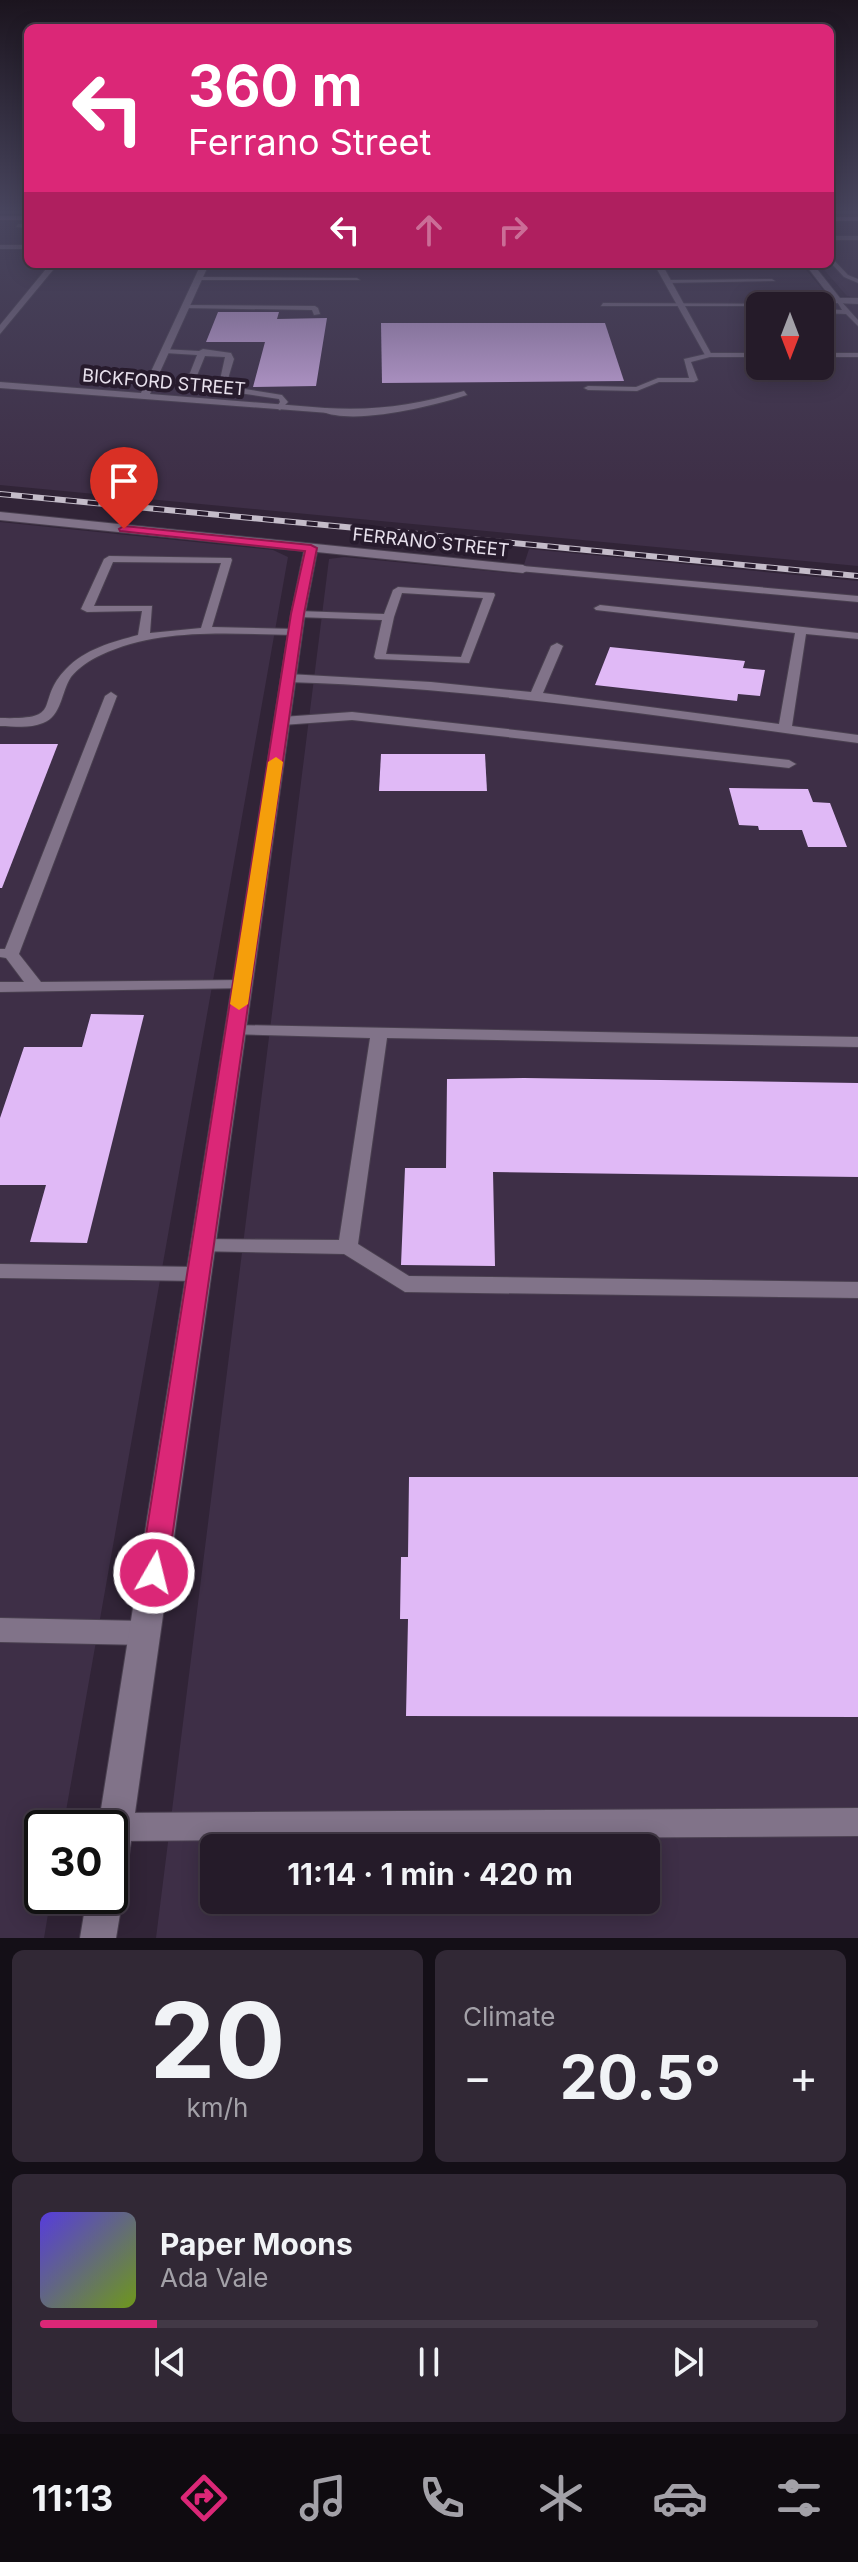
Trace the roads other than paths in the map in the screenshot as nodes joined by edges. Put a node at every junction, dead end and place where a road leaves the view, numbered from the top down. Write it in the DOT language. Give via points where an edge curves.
graph roads {
  1 [pos="24,301"];
  2 [pos="188,301"];
  3 [pos="680,301"];
  4 [pos="838,301"];
  5 [pos="603,305"];
  6 [pos="682,306"];
  7 [pos="746,306"];
  8 [pos="185,307"];
  9 [pos="834,312"];
  10 [pos="847,312"];
  11 [pos="316,314"];
  12 [pos="858,324"];
  13 [pos="0,331"];
  14 [pos="165,351"];
  15 [pos="203,351"];
  16 [pos="710,355"];
  17 [pos="746,355"];
  18 [pos="834,355"];
  19 [pos="858,355"];
  20 [pos="0,385"];
  21 [pos="205,386"];
  22 [pos="588,388"];
  23 [pos="464,393"];
  24 [pos="144,397"];
  25 [pos="280,408"];
  26 [pos="325,411"];
  27 [pos="0,516"];
  28 [pos="311,548"];
  29 [pos="523,569"];
  30 [pos="858,599"];
  31 [pos="600,608"];
  32 [pos="388,617"];
  33 [pos="296,623"];
  34 [pos="801,630"];
  35 [pos="205,632"];
  36 [pos="858,636"];
  37 [pos="143,638"];
  38 [pos="557,646"];
  39 [pos="288,678"];
  40 [pos="111,696"];
  41 [pos="535,697"];
  42 [pos="282,721"];
  43 [pos="0,722"];
  44 [pos="785,729"];
  45 [pos="858,739"];
  46 [pos="789,764"];
  47 [pos="5,953"];
  48 [pos="242,985"];
  49 [pos="36,986"];
  50 [pos="0,987"];
  51 [pos="235,1030"];
  52 [pos="379,1033"];
  53 [pos="858,1042"];
  54 [pos="203,1246"];
  55 [pos="348,1247"];
  56 [pos="0,1271"];
  57 [pos="198,1274"];
  58 [pos="858,1290"];
  59 [pos="0,1630"];
  60 [pos="145,1633"];
  61 [pos="118,1810"];
  62 [pos="858,1822"];
  63 [pos="128,1827"];
  64 [pos="102,1914"];
  65 [pos="98,1938"];
  1 -- 13 [label="street"];
  2 -- 8 [label="street"];
  3 -- 6 [label="street"];
  4 -- 10 [label="lane"];
  5 -- 6 [label="lane"];
  6 -- 7 [label="lane"];
  6 -- 16 [label="street"];
  8 -- 11 [label="lane" via="315,308"];
  8 -- 14 [label="street"];
  9 -- 10 [label="lane"];
  10 -- 12 [label="lane"];
  14 -- 15 [label="lane"];
  14 -- 24 [label="street"];
  15 -- 21 [label="lane" via="192,378"];
  15 -- 21 [label="lane" via="222,352 230,359 223,382"];
  16 -- 17 [label="lane"];
  16 -- 22 [label="lane" via="687,361 694,380 658,380 637,389"];
  18 -- 19 [label="lane"];
  20 -- 24 [label="street, BICKFORD STREET"];
  21 -- 25 [label="lane" via="282,397"];
  23 -- 26 [label="lane" via="398,412"];
  24 -- 25 [label="street, BICKFORD STREET"];
  25 -- 26 [label="street, BICKFORD STREET"];
  27 -- 28 [label="street, FERRANO STREET"];
  28 -- 29 [label="street, FERRANO STREET"];
  28 -- 33 [label="street"];
  29 -- 30 [label="lane"];
  31 -- 34 [label="lane"];
  32 -- 32 [label="lane" via="380,657 465,661 490,595 398,590"];
  32 -- 33 [label="lane"];
  33 -- 35 [label="lane"];
  33 -- 39 [label="street"];
  34 -- 36 [label="lane"];
  34 -- 44 [label="lane"];
  35 -- 37 [label="lane"];
  35 -- 37 [label="lane" via="227,560 109,559 87,609 148,608"];
  37 -- 43 [label="lane" via="119,643 74,668 40,720"];
  38 -- 41 [label="lane"];
  39 -- 41 [label="lane"];
  39 -- 42 [label="street"];
  40 -- 47 [label="lane"];
  41 -- 44 [label="lane"];
  42 -- 46 [label="lane" via="352,716"];
  42 -- 48 [label="street"];
  44 -- 45 [label="lane"];
  47 -- 49 [label="lane"];
  48 -- 49 [label="lane"];
  48 -- 51 [label="street"];
  49 -- 50 [label="lane"];
  51 -- 52 [label="lane"];
  51 -- 54 [label="street"];
  52 -- 53 [label="lane"];
  52 -- 55 [label="lane"];
  54 -- 55 [label="lane"];
  54 -- 57 [label="street"];
  55 -- 58 [label="lane" via="405,1284"];
  56 -- 57 [label="lane"];
  57 -- 60 [label="street"];
  59 -- 60 [label="lane"];
  60 -- 61 [label="street"];
  62 -- 63 [label="lane"];
  64 -- 65 [label="street"];
}
